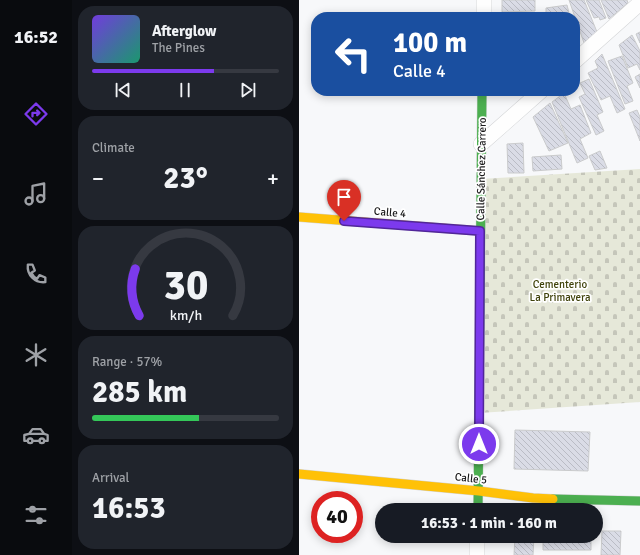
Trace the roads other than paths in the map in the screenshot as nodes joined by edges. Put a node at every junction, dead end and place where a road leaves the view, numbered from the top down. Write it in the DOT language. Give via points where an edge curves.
graph roads {
  1 [pos="484,0"];
  2 [pos="640,3"];
  3 [pos="484,12"];
  4 [pos="580,57"];
  5 [pos="482,96"];
  6 [pos="535,96"];
  7 [pos="481,144"];
  8 [pos="299,217"];
  9 [pos="480,231"];
  10 [pos="299,474"];
  11 [pos="479,491"];
  12 [pos="640,501"];
  13 [pos="478,503"];
  14 [pos="477,543"];
  15 [pos="477,555"];
  1 -- 3 [label="street"];
  2 -- 4 [label="street"];
  5 -- 7 [label="street, Calle Sánchez Carrero"];
  6 -- 7 [label="street"];
  7 -- 9 [label="street, Calle Sánchez Carrero"];
  8 -- 9 [label="street, Calle 4"];
  9 -- 11 [label="street, Calle Sánchez Carrero"];
  10 -- 11 [label="street, Calle 5"];
  11 -- 12 [label="street, Calle 5" via="533,498"];
  11 -- 13 [label="street, Calle Sánchez Carrero"];
  14 -- 15 [label="street"];
}
